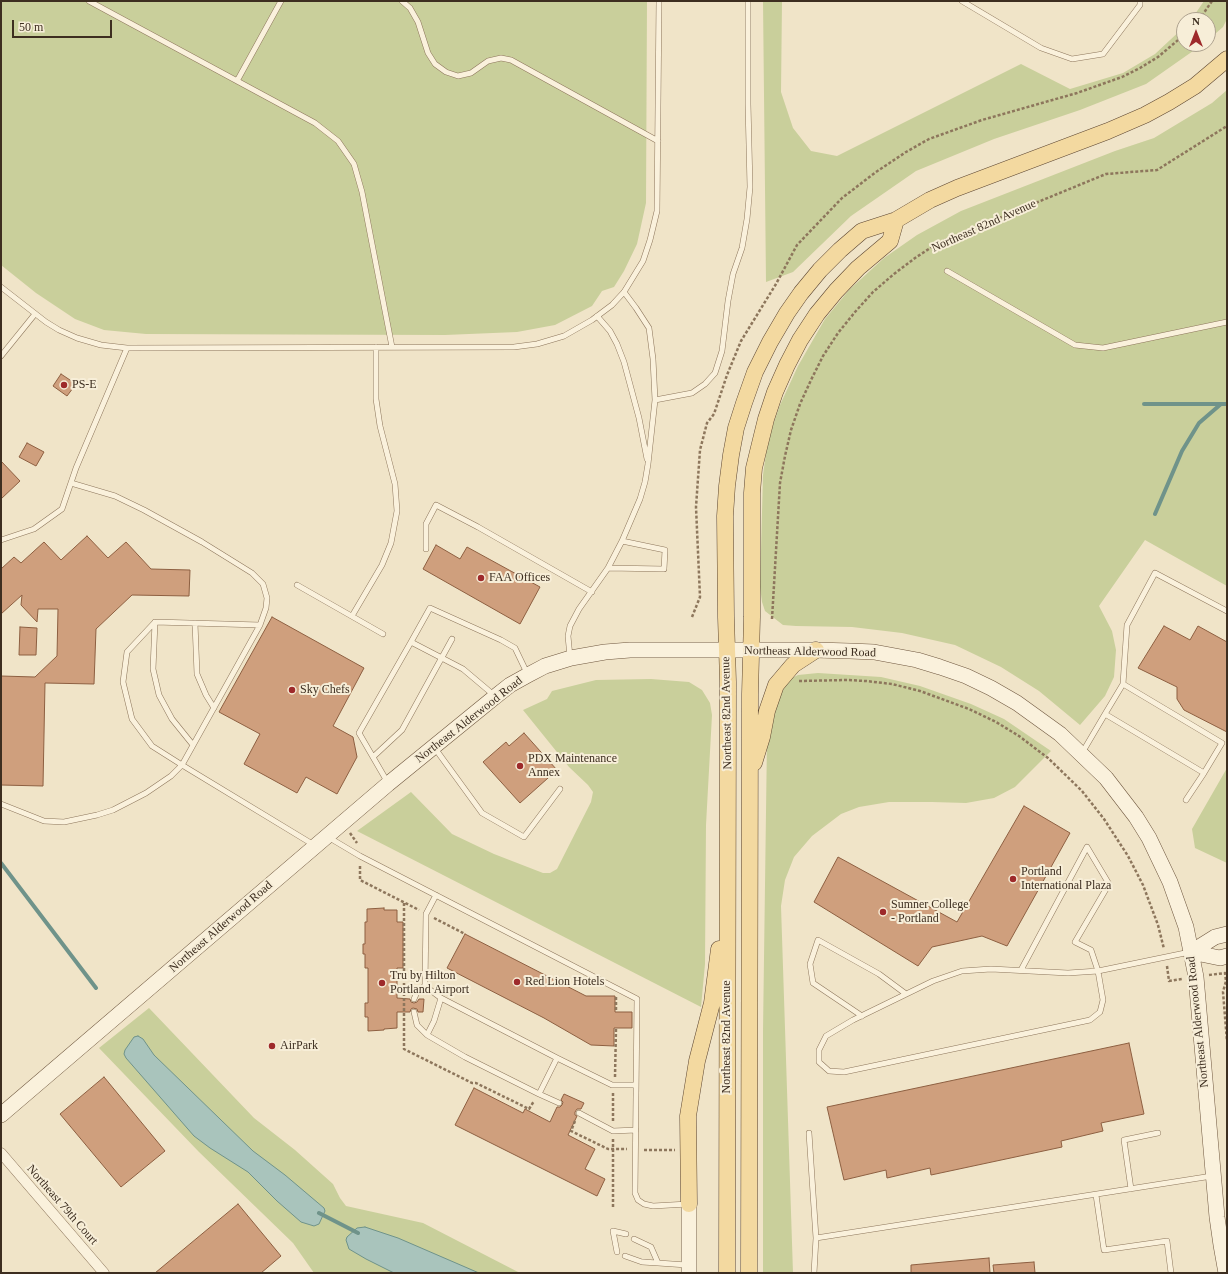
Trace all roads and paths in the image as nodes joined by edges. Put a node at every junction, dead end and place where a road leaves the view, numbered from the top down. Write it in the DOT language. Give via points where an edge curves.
graph roads {
  1 [pos="89,1"];
  2 [pos="281,1"];
  3 [pos="402,1"];
  4 [pos="659,1"];
  5 [pos="748,1"];
  6 [pos="962,1"];
  7 [pos="1140,1"];
  8 [pos="1212,1"];
  9 [pos="1204,12"];
  10 [pos="1227,59"];
  11 [pos="237,81"];
  12 [pos="1227,126"];
  13 [pos="658,141"];
  14 [pos="896,220"];
  15 [pos="947,271"];
  16 [pos="1,287"];
  17 [pos="624,292"];
  18 [pos="35,314"];
  19 [pos="597,316"];
  20 [pos="1227,322"];
  21 [pos="376,347"];
  22 [pos="392,347"];
  23 [pos="127,348"];
  24 [pos="1,356"];
  25 [pos="655,400"];
  26 [pos="648,464"];
  27 [pos="71,483"];
  28 [pos="1,540"];
  29 [pos="622,541"];
  30 [pos="426,548"];
  31 [pos="608,568"];
  32 [pos="297,585"];
  33 [pos="592,592"];
  34 [pos="1227,611"];
  35 [pos="352,616"];
  36 [pos="772,619"];
  37 [pos="154,622"];
  38 [pos="195,623"];
  39 [pos="260,625"];
  40 [pos="383,634"];
  41 [pos="452,639"];
  42 [pos="411,642"];
  43 [pos="727,650"];
  44 [pos="751,650"];
  45 [pos="816,650"];
  46 [pos="441,658"];
  47 [pos="571,658"];
  48 [pos="528,675"];
  49 [pos="794,684"];
  50 [pos="1123,684"];
  51 [pos="496,696"];
  52 [pos="214,708"];
  53 [pos="1105,714"];
  54 [pos="193,745"];
  55 [pos="433,746"];
  56 [pos="1082,753"];
  57 [pos="373,757"];
  58 [pos="182,765"];
  59 [pos="1204,774"];
  60 [pos="750,778"];
  61 [pos="388,784"];
  62 [pos="560,789"];
  63 [pos="1186,800"];
  64 [pos="1,804"];
  65 [pos="343,822"];
  66 [pos="321,841"];
  67 [pos="360,856"];
  68 [pos="728,892"];
  69 [pos="436,895"];
  70 [pos="426,914"];
  71 [pos="465,934"];
  72 [pos="1227,934"];
  73 [pos="1191,952"];
  74 [pos="1227,956"];
  75 [pos="1166,957"];
  76 [pos="1021,970"];
  77 [pos="1098,971"];
  78 [pos="1225,972"];
  79 [pos="1169,981"];
  80 [pos="425,986"];
  81 [pos="619,990"];
  82 [pos="906,994"];
  83 [pos="441,998"];
  84 [pos="414,999"];
  85 [pos="414,1012"];
  86 [pos="616,1012"];
  87 [pos="862,1016"];
  88 [pos="616,1028"];
  89 [pos="427,1035"];
  90 [pos="1227,1041"];
  91 [pos="557,1058"];
  92 [pos="614,1085"];
  93 [pos="636,1085"];
  94 [pos="539,1094"];
  95 [pos="559,1103"];
  96 [pos="579,1113"];
  97 [pos="1,1115"];
  98 [pos="575,1121"];
  99 [pos="636,1130"];
  100 [pos="613,1131"];
  101 [pos="1158,1133"];
  102 [pos="809,1134"];
  103 [pos="613,1149"];
  104 [pos="636,1150"];
  105 [pos="687,1150"];
  106 [pos="1,1153"];
  107 [pos="1213,1176"];
  108 [pos="1131,1189"];
  109 [pos="1096,1195"];
  110 [pos="689,1204"];
  111 [pos="613,1207"];
  112 [pos="626,1234"];
  113 [pos="816,1238"];
  114 [pos="634,1239"];
  115 [pos="617,1252"];
  116 [pos="625,1256"];
  117 [pos="658,1263"];
  118 [pos="689,1269"];
  119 [pos="104,1273"];
  120 [pos="727,1273"];
  121 [pos="749,1273"];
  122 [pos="814,1273"];
  123 [pos="1171,1273"];
  124 [pos="1226,1273"];
  1 -- 11 [label="lane"];
  2 -- 11 [label="lane"];
  3 -- 13 [label="lane" via="410,8 418,22 428,53 435,64 446,72 458,76 471,73 488,61 501,58 511,60"];
  4 -- 13 [label="lane"];
  5 -- 25 [label="lane" via="750,187 747,219 732,281 722,351 714,373 705,384 692,393"];
  6 -- 7 [label="lane" via="1041,48 1072,59 1103,54 1140,5"];
  8 -- 9 [label="path"];
  10 -- 14 [label="main road, Northeast 82nd Avenue" via="1195,86 1145,115 957,188"];
  11 -- 22 [label="lane" via="316,123 338,141 354,164 362,192"];
  12 -- 36 [label="path, Northeast 82nd Avenue" via="1157,170 1106,174 938,243 873,292 838,333 817,368 791,430 780,483"];
  13 -- 17 [label="lane" via="655,221 643,261"];
  14 -- 43 [label="main road, Northeast 82nd Avenue" via="862,231 820,270 787,313 755,372 736,428 730,455 725,516"];
  14 -- 44 [label="main road, Northeast 82nd Avenue" via="890,241 858,268 817,314 800,340 772,399 754,468"];
  15 -- 20 [label="lane" via="1075,345 1103,348"];
  16 -- 18 [label="lane"];
  17 -- 19 [label="lane"];
  17 -- 25 [label="lane" via="648,328"];
  18 -- 23 [label="lane" via="77,338 101,345"];
  18 -- 24 [label="lane"];
  19 -- 22 [label="lane" via="564,336 537,344"];
  19 -- 26 [label="lane" via="610,331 624,362"];
  21 -- 22 [label="lane"];
  21 -- 23 [label="lane"];
  21 -- 35 [label="lane" via="376,399 395,484 397,511 391,543 382,566"];
  23 -- 27 [label="lane"];
  25 -- 26 [label="lane"];
  26 -- 29 [label="lane" via="640,499"];
  27 -- 28 [label="lane" via="62,509 34,529"];
  27 -- 39 [label="lane" via="115,496 144,510 252,573 263,584 267,598"];
  29 -- 31 [label="lane"];
  29 -- 31 [label="lane" via="665,550 664,569"];
  30 -- 33 [label="lane" via="426,524 436,505"];
  31 -- 33 [label="lane"];
  32 -- 35 [label="lane"];
  33 -- 47 [label="lane" via="579,608 570,626 568,636"];
  34 -- 50 [label="lane" via="1155,573 1127,625"];
  35 -- 40 [label="lane"];
  37 -- 38 [label="lane"];
  37 -- 54 [label="lane" via="153,669 159,695 172,719"];
  37 -- 58 [label="lane" via="127,652 123,682 132,719 152,746"];
  38 -- 39 [label="lane"];
  38 -- 52 [label="lane" via="197,674"];
  39 -- 52 [label="lane"];
  41 -- 46 [label="lane"];
  42 -- 46 [label="lane"];
  42 -- 48 [label="lane" via="430,608 515,648"];
  42 -- 57 [label="lane" via="359,733"];
  43 -- 44 [label="street, Northeast Alderwood Road"];
  43 -- 47 [label="street, Northeast Alderwood Road" via="630,650"];
  43 -- 68 [label="main road, Northeast 82nd Avenue"];
  44 -- 45 [label="street, Northeast Alderwood Road"];
  44 -- 60 [label="main road, Northeast 82nd Avenue"];
  45 -- 56 [label="street, Northeast Alderwood Road" via="874,652 928,663 966,676 1017,703"];
  45 -- 60 [label="main road" via="793,665 776,685"];
  46 -- 51 [label="lane" via="463,669"];
  46 -- 57 [label="lane" via="402,730"];
  47 -- 48 [label="street, Northeast Alderwood Road" via="545,666"];
  48 -- 51 [label="street, Northeast Alderwood Road"];
  49 -- 75 [label="path, Northeast Alderwood Road" via="803,680 847,680 892,684 969,708 1019,736 1048,758 1082,791 1104,819 1128,856 1142,885 1158,925"];
  50 -- 53 [label="lane"];
  50 -- 59 [label="lane" via="1222,743"];
  51 -- 55 [label="street, Northeast Alderwood Road"];
  52 -- 54 [label="lane"];
  53 -- 56 [label="lane"];
  53 -- 59 [label="lane"];
  54 -- 58 [label="lane"];
  55 -- 61 [label="street, Northeast Alderwood Road"];
  55 -- 62 [label="lane" via="482,812 524,837"];
  56 -- 73 [label="street, Northeast Alderwood Road" via="1121,796 1149,838 1173,888"];
  57 -- 61 [label="lane"];
  58 -- 64 [label="lane" via="146,793 97,815 64,822 44,822"];
  58 -- 66 [label="lane"];
  59 -- 63 [label="lane"];
  60 -- 121 [label="main road, Northeast 82nd Avenue"];
  61 -- 65 [label="street, Northeast Alderwood Road"];
  65 -- 66 [label="street, Northeast Alderwood Road"];
  65 -- 67 [label="path" via="360,846"];
  66 -- 67 [label="lane"];
  66 -- 97 [label="street, Northeast Alderwood Road"];
  67 -- 69 [label="lane"];
  67 -- 70 [label="path" via="360,880"];
  68 -- 105 [label="main road" via="712,1003 697,1061 688,1116"];
  68 -- 120 [label="main road, Northeast 82nd Avenue"];
  69 -- 70 [label="lane"];
  69 -- 81 [label="lane"];
  70 -- 71 [label="path"];
  70 -- 80 [label="lane"];
  72 -- 73 [label="street" via="1215,937"];
  73 -- 74 [label="street" via="1220,958"];
  73 -- 75 [label="lane"];
  73 -- 107 [label="street, Northeast Alderwood Road" via="1196,977"];
  75 -- 77 [label="lane"];
  75 -- 79 [label="path, Northeast Alderwood Road"];
  76 -- 77 [label="lane"];
  76 -- 77 [label="lane" via="1087,847 1109,884 1076,942 1091,950"];
  76 -- 82 [label="lane" via="991,968 962,971"];
  77 -- 87 [label="lane" via="1103,1000 1100,1012 1090,1020 844,1072 829,1071 819,1062 819,1050 826,1036"];
  78 -- 90 [label="path" via="1223,992"];
  80 -- 83 [label="lane"];
  80 -- 84 [label="lane" via="418,990"];
  81 -- 86 [label="path" via="616,995"];
  81 -- 93 [label="lane" via="637,999"];
  82 -- 87 [label="lane"];
  82 -- 87 [label="lane" via="879,974 818,940 810,964 813,984"];
  83 -- 89 [label="lane"];
  83 -- 91 [label="lane"];
  85 -- 89 [label="lane" via="417,1025"];
  88 -- 92 [label="path"];
  89 -- 94 [label="lane"];
  91 -- 92 [label="lane"];
  91 -- 94 [label="lane"];
  92 -- 93 [label="lane"];
  92 -- 100 [label="path"];
  93 -- 99 [label="lane"];
  94 -- 95 [label="lane"];
  96 -- 100 [label="lane"];
  98 -- 103 [label="path" via="571,1131"];
  99 -- 100 [label="lane"];
  99 -- 104 [label="lane"];
  100 -- 103 [label="path"];
  101 -- 108 [label="lane" via="1124,1140"];
  102 -- 113 [label="lane"];
  103 -- 104 [label="path"];
  103 -- 111 [label="path"];
  104 -- 105 [label="path"];
  104 -- 110 [label="lane" via="635,1194 638,1200 653,1206"];
  105 -- 110 [label="main road"];
  106 -- 119 [label="street, Northeast 79th Court"];
  107 -- 108 [label="lane"];
  107 -- 124 [label="street, Northeast Alderwood Road"];
  108 -- 109 [label="lane"];
  109 -- 113 [label="lane"];
  109 -- 123 [label="lane" via="1104,1250 1167,1241"];
  110 -- 118 [label="street"];
  112 -- 115 [label="lane" via="613,1231"];
  113 -- 122 [label="lane"];
  114 -- 117 [label="lane" via="651,1247"];
  116 -- 117 [label="lane" via="642,1262"];
  117 -- 118 [label="lane"];
}
